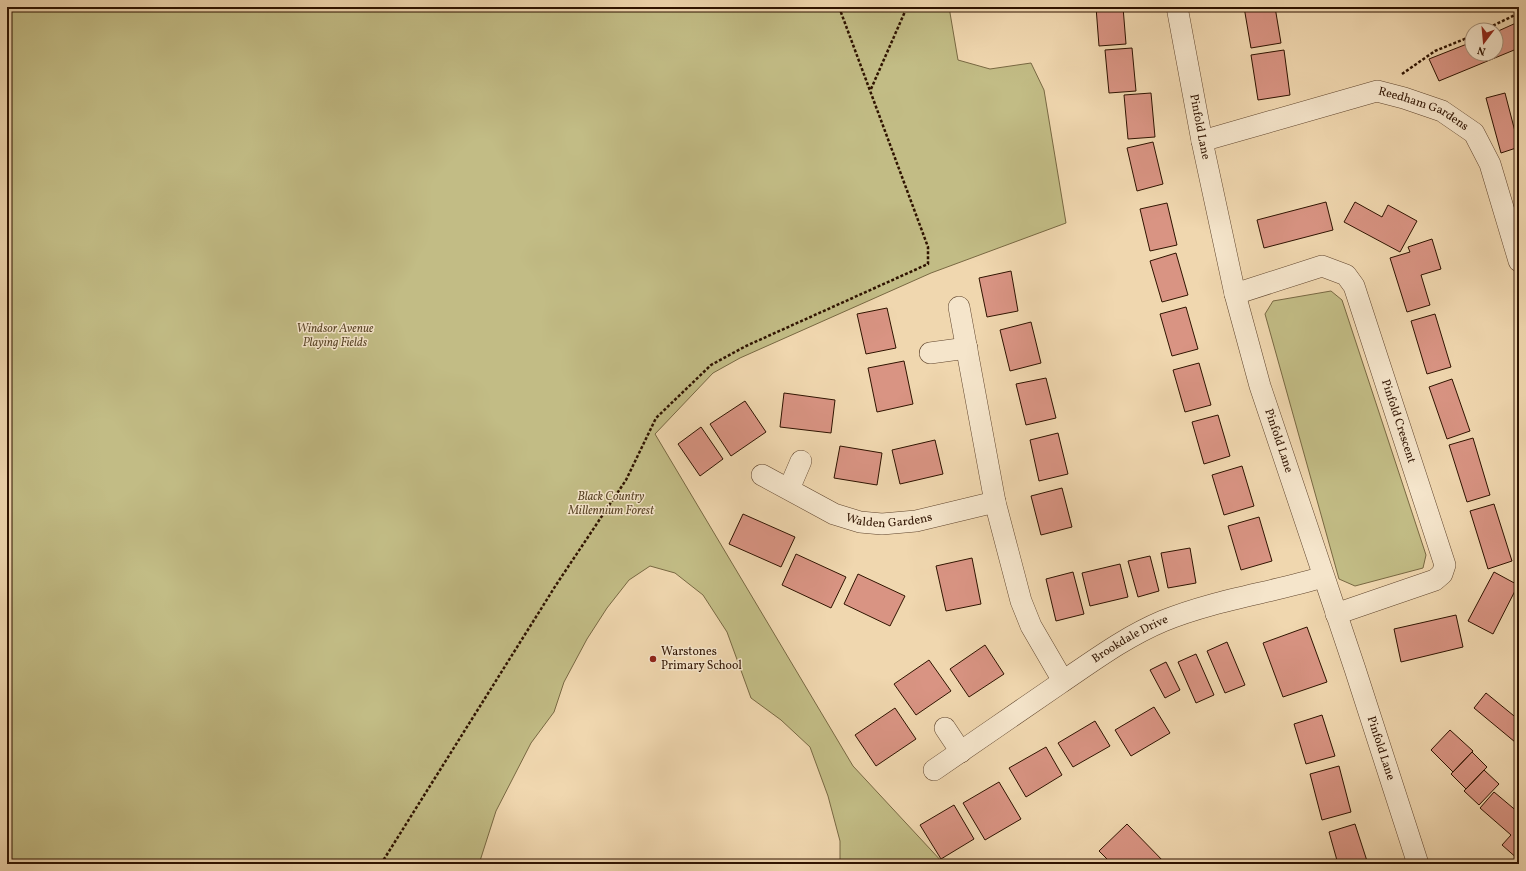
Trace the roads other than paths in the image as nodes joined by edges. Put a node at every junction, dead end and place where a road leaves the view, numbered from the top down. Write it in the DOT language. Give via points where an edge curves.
graph roads {
  1 [pos="1177,7"];
  2 [pos="1202,141"];
  3 [pos="1518,256"];
  4 [pos="1235,294"];
  5 [pos="959,307"];
  6 [pos="967,348"];
  7 [pos="930,353"];
  8 [pos="801,461"];
  9 [pos="762,475"];
  10 [pos="789,488"];
  11 [pos="995,502"];
  12 [pos="1323,577"];
  13 [pos="1336,614"];
  14 [pos="1063,681"];
  15 [pos="945,728"];
  16 [pos="961,752"];
  17 [pos="934,770"];
  18 [pos="1418,864"];
  1 -- 2 [label="street, Pinfold Lane"];
  2 -- 3 [label="street, Reedham Gardens" via="1377,91 1442,111 1474,133 1490,164"];
  2 -- 4 [label="street, Pinfold Lane"];
  4 -- 12 [label="street, Pinfold Lane" via="1260,386"];
  4 -- 13 [label="street, Pinfold Crescent" via="1322,266 1346,275 1354,286 1444,565 1442,574 1435,580"];
  5 -- 6 [label="street"];
  6 -- 7 [label="street"];
  6 -- 11 [label="street"];
  8 -- 10 [label="street"];
  9 -- 10 [label="street, Walden Gardens"];
  10 -- 11 [label="street, Walden Gardens" via="834,514 860,522 882,524 916,521"];
  11 -- 14 [label="street" via="1021,601 1035,633"];
  12 -- 13 [label="street, Pinfold Lane"];
  12 -- 14 [label="street, Brookdale Drive" via="1292,587 1200,608 1162,621 1127,638"];
  13 -- 18 [label="street, Pinfold Lane"];
  14 -- 16 [label="street, Brookdale Drive"];
  15 -- 16 [label="street"];
  16 -- 17 [label="street, Brookdale Drive"];
}
